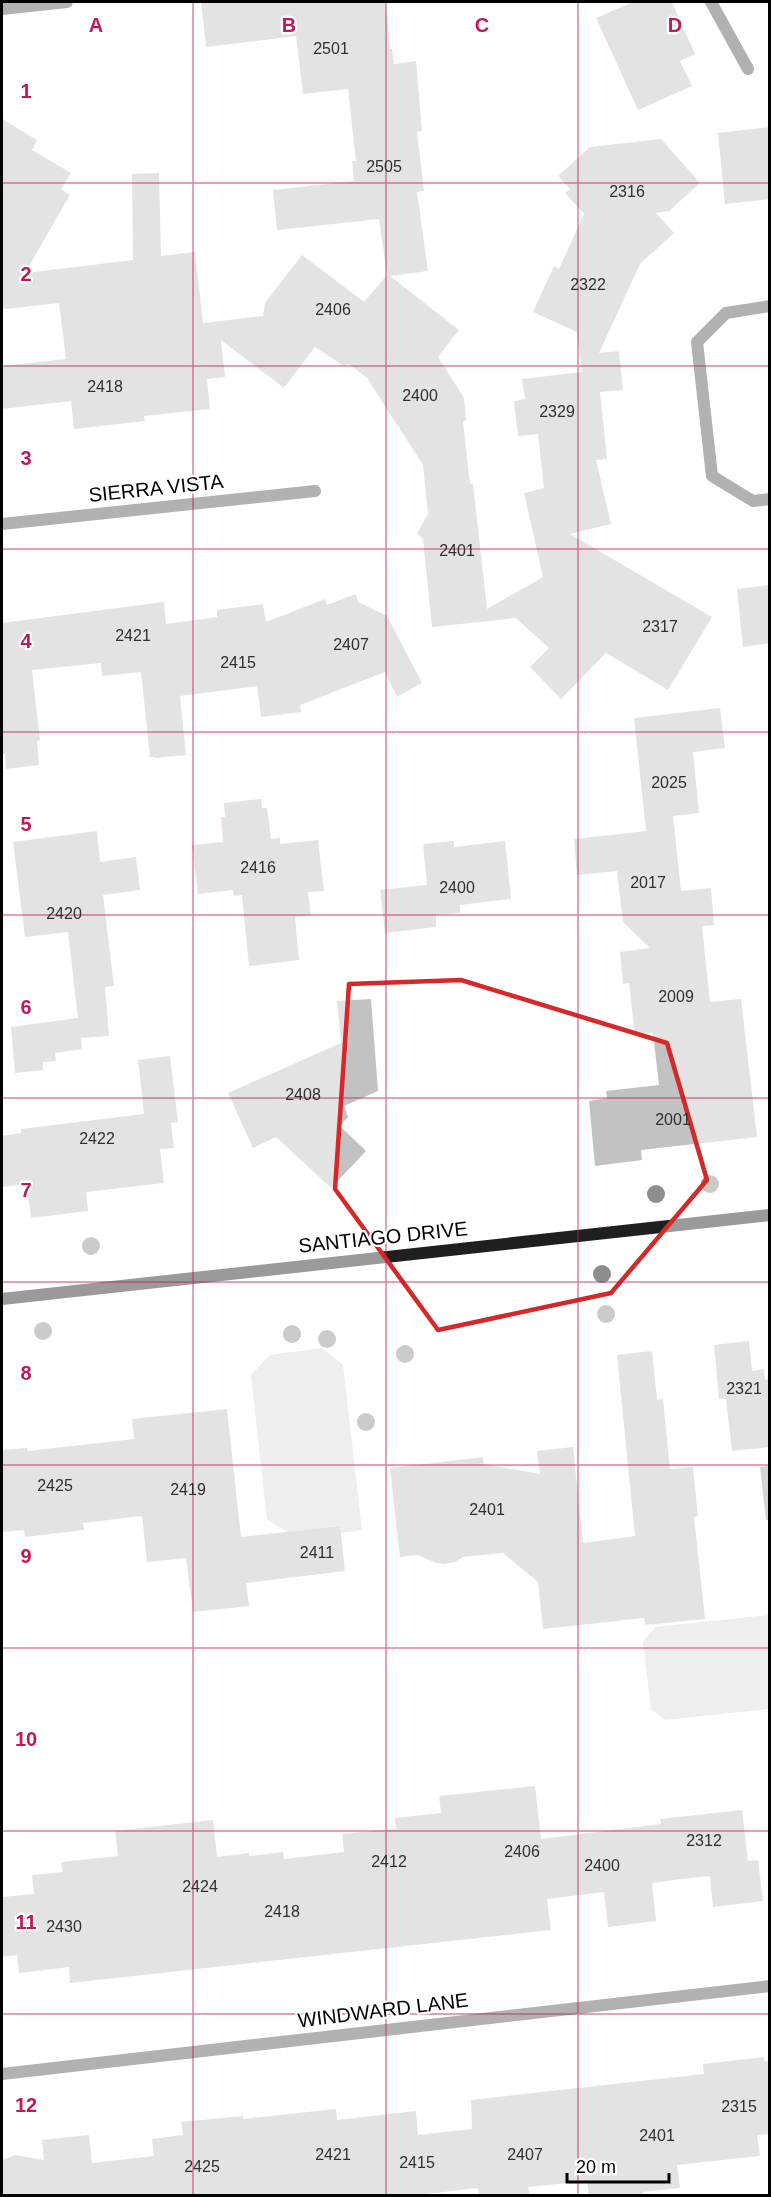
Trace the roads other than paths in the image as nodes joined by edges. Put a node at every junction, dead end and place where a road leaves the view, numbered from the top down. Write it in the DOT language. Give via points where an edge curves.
graph roads {
  1 [pos="67,2"];
  2 [pos="711,2"];
  3 [pos="2,9"];
  4 [pos="748,69"];
  5 [pos="770,306"];
  6 [pos="315,491"];
  7 [pos="770,499"];
  8 [pos="2,524"];
  9 [pos="770,1215"];
  10 [pos="2,1299"];
  11 [pos="770,1986"];
  12 [pos="2,2073"];
  1 -- 3 [label="street"];
  2 -- 4 [label="street"];
  5 -- 7 [label="street" via="726,313 697,342 712,476 753,501"];
  6 -- 8 [label="street, SIERRA VISTA"];
  9 -- 10 [label="street, SANTIAGO DRIVE"];
  11 -- 12 [label="street, WINDWARD LANE"];
}
